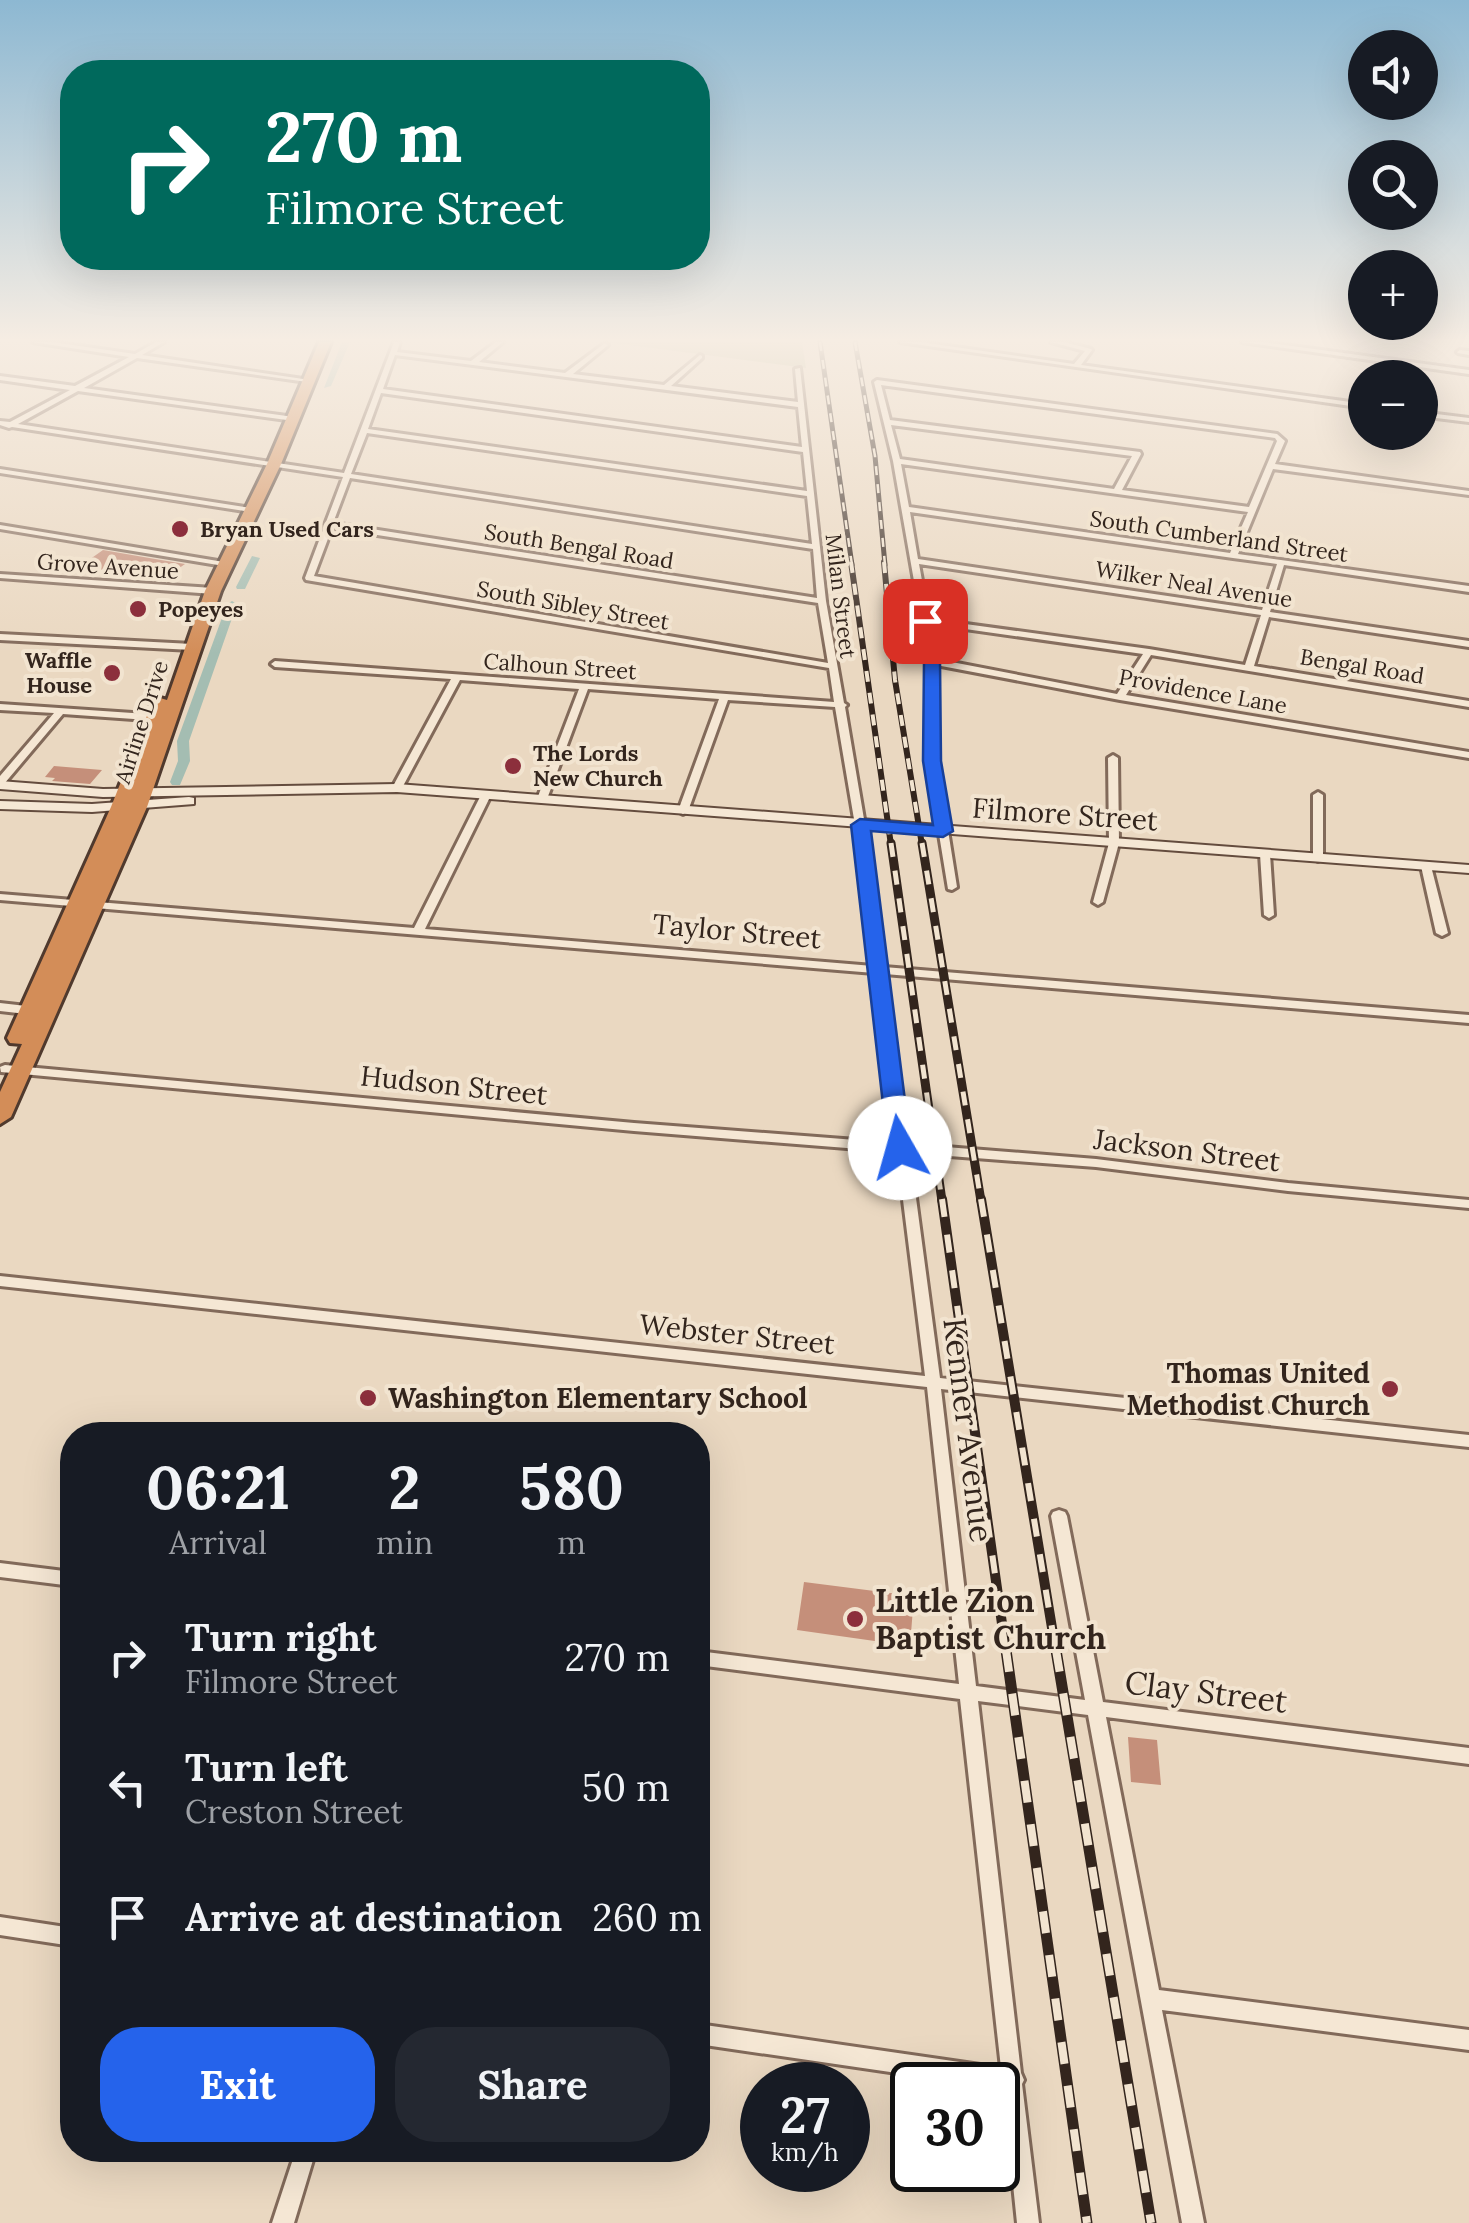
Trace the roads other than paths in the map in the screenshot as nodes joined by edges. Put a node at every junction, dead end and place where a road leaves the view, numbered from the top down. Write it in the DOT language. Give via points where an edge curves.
graph roads {
  1 [pos="154,446"];
  2 [pos="275,446"];
  3 [pos="360,446"];
  4 [pos="464,446"];
  5 [pos="777,446"];
  6 [pos="807,446"];
  7 [pos="892,446"];
  8 [pos="1072,446"];
  9 [pos="1278,446"];
  10 [pos="808,450"];
  11 [pos="896,461"];
  12 [pos="267,463"];
  13 [pos="1270,466"];
  14 [pos="0,471"];
  15 [pos="349,475"];
  16 [pos="1117,491"];
  17 [pos="1469,492"];
  18 [pos="812,494"];
  19 [pos="905,509"];
  20 [pos="245,510"];
  21 [pos="1252,510"];
  22 [pos="0,526"];
  23 [pos="329,526"];
  24 [pos="817,547"];
  25 [pos="1233,556"];
  26 [pos="914,561"];
  27 [pos="1281,563"];
  28 [pos="218,564"];
  29 [pos="0,576"];
  30 [pos="1469,589"];
  31 [pos="208,590"];
  32 [pos="822,602"];
  33 [pos="1266,613"];
  34 [pos="925,621"];
  35 [pos="0,637"];
  36 [pos="1469,644"];
  37 [pos="186,648"];
  38 [pos="1149,652"];
  39 [pos="932,661"];
  40 [pos="275,664"];
  41 [pos="832,666"];
  42 [pos="1249,668"];
  43 [pos="456,679"];
  44 [pos="584,687"];
  45 [pos="724,696"];
  46 [pos="1120,697"];
  47 [pos="1469,704"];
  48 [pos="842,705"];
  49 [pos="0,707"];
  50 [pos="61,712"];
  51 [pos="162,718"];
  52 [pos="1469,755"];
  53 [pos="1113,758"];
  54 [pos="0,784"];
  55 [pos="397,788"];
  56 [pos="486,795"];
  57 [pos="1318,795"];
  58 [pos="132,800"];
  59 [pos="542,800"];
  60 [pos="0,805"];
  61 [pos="683,811"];
  62 [pos="860,825"];
  63 [pos="943,831"];
  64 [pos="1114,842"];
  65 [pos="1264,854"];
  66 [pos="1318,858"];
  67 [pos="1426,866"];
  68 [pos="1469,870"];
  69 [pos="952,888"];
  70 [pos="0,896"];
  71 [pos="1098,902"];
  72 [pos="88,904"];
  73 [pos="1269,915"];
  74 [pos="419,928"];
  75 [pos="1442,933"];
  76 [pos="878,968"];
  77 [pos="0,1007"];
  78 [pos="39,1011"];
  79 [pos="1469,1019"];
  80 [pos="8,1072"];
  81 [pos="0,1117"];
  82 [pos="900,1148"];
  83 [pos="1469,1204"];
  84 [pos="0,1281"];
  85 [pos="933,1380"];
  86 [pos="1469,1441"];
  87 [pos="1058,1516"];
  88 [pos="0,1570"];
  89 [pos="60,1578"];
  90 [pos="710,1660"];
  91 [pos="970,1692"];
  92 [pos="1093,1708"];
  93 [pos="1469,1756"];
  94 [pos="0,1926"];
  95 [pos="60,1936"];
  96 [pos="1149,1999"];
  97 [pos="710,2036"];
  98 [pos="1469,2040"];
  99 [pos="890,2062"];
  100 [pos="1012,2062"];
  101 [pos="1020,2141"];
  102 [pos="302,2162"];
  103 [pos="282,2223"];
  104 [pos="1028,2223"];
  105 [pos="1194,2223"];
  1 -- 12 [label="street"];
  2 -- 12 [label="highway, Airline Drive"];
  3 -- 15 [label="street"];
  4 -- 18 [label="street"];
  5 -- 10 [label="street"];
  6 -- 10 [label="street, Milan Street"];
  7 -- 11 [label="street"];
  8 -- 16 [label="street" via="1137,454"];
  9 -- 13 [label="street"];
  10 -- 18 [label="street, Milan Street"];
  11 -- 16 [label="street"];
  11 -- 19 [label="street"];
  12 -- 15 [label="street"];
  12 -- 20 [label="highway, Airline Drive"];
  13 -- 17 [label="street"];
  13 -- 21 [label="street"];
  14 -- 20 [label="street"];
  15 -- 23 [label="street"];
  15 -- 24 [label="street"];
  16 -- 21 [label="street"];
  18 -- 24 [label="street, Milan Street"];
  19 -- 25 [label="street, South Cumberland Street"];
  19 -- 26 [label="street"];
  20 -- 28 [label="highway, Airline Drive"];
  21 -- 25 [label="street"];
  22 -- 28 [label="street"];
  23 -- 32 [label="street, South Bengal Road"];
  23 -- 41 [label="street, South Sibley Street" via="309,578"];
  24 -- 32 [label="street, Milan Street"];
  25 -- 27 [label="street, South Cumberland Street"];
  26 -- 33 [label="street, Wilker Neal Avenue"];
  26 -- 34 [label="street"];
  27 -- 30 [label="street, South Cumberland Street"];
  27 -- 33 [label="street"];
  28 -- 31 [label="highway, Airline Drive"];
  29 -- 31 [label="street, Grove Avenue"];
  31 -- 37 [label="highway, Airline Drive"];
  32 -- 41 [label="street, Milan Street"];
  33 -- 36 [label="street, Wilker Neal Avenue"];
  33 -- 42 [label="street"];
  34 -- 38 [label="street"];
  34 -- 39 [label="street"];
  35 -- 37 [label="street"];
  37 -- 51 [label="highway, Airline Drive"];
  38 -- 42 [label="street"];
  38 -- 46 [label="street"];
  39 -- 46 [label="street, Providence Lane"];
  39 -- 63 [label="street" via="932,761"];
  40 -- 43 [label="street, Calhoun Street"];
  41 -- 48 [label="street, Milan Street"];
  42 -- 47 [label="street, Bengal Road"];
  43 -- 44 [label="street, Calhoun Street"];
  43 -- 55 [label="street"];
  44 -- 45 [label="street, Calhoun Street"];
  44 -- 59 [label="street"];
  45 -- 48 [label="street, Calhoun Street"];
  45 -- 61 [label="street"];
  46 -- 52 [label="street, Providence Lane"];
  48 -- 62 [label="street, Milan Street"];
  49 -- 50 [label="street"];
  50 -- 51 [label="street"];
  50 -- 54 [label="street"];
  51 -- 58 [label="highway, Airline Drive"];
  53 -- 64 [label="street"];
  54 -- 58 [label="street"];
  55 -- 56 [label="street, Filmore Street"];
  55 -- 58 [label="street, Filmore Street"];
  56 -- 59 [label="street, Filmore Street"];
  56 -- 74 [label="street"];
  57 -- 66 [label="street"];
  58 -- 60 [label="street"];
  58 -- 72 [label="highway, Airline Drive"];
  59 -- 61 [label="street, Filmore Street"];
  61 -- 62 [label="street, Filmore Street"];
  62 -- 63 [label="street, Filmore Street"];
  62 -- 76 [label="street, Kenner Avenue"];
  63 -- 64 [label="street, Filmore Street"];
  63 -- 69 [label="street"];
  64 -- 65 [label="street, Filmore Street"];
  64 -- 71 [label="street"];
  65 -- 66 [label="street, Filmore Street"];
  65 -- 73 [label="street"];
  66 -- 67 [label="street, Filmore Street"];
  67 -- 68 [label="street, Filmore Street"];
  67 -- 75 [label="street"];
  70 -- 72 [label="street, Taylor Street"];
  72 -- 74 [label="street, Taylor Street"];
  72 -- 78 [label="highway, Airline Drive"];
  74 -- 76 [label="street, Taylor Street"];
  76 -- 79 [label="street, Taylor Street"];
  76 -- 82 [label="street, Kenner Avenue"];
  77 -- 78 [label="street"];
  78 -- 80 [label="highway, Airline Drive"];
  80 -- 81 [label="highway, Airline Drive"];
  80 -- 82 [label="street, Hudson Street"];
  82 -- 83 [label="street, Jackson Street"];
  82 -- 85 [label="street, Kenner Avenue"];
  84 -- 85 [label="street, Webster Street"];
  85 -- 86 [label="street, Webster Street"];
  85 -- 91 [label="street, Kenner Avenue"];
  87 -- 92 [label="street"];
  88 -- 89 [label="street"];
  90 -- 91 [label="street, Clay Street"];
  91 -- 92 [label="street, Clay Street"];
  91 -- 100 [label="street, Kenner Avenue"];
  92 -- 93 [label="street, Clay Street"];
  92 -- 96 [label="street"];
  94 -- 95 [label="street"];
  96 -- 98 [label="street"];
  96 -- 105 [label="street"];
  97 -- 99 [label="street"];
  101 -- 104 [label="street, Kenner Avenue"];
  102 -- 103 [label="street"];
}
